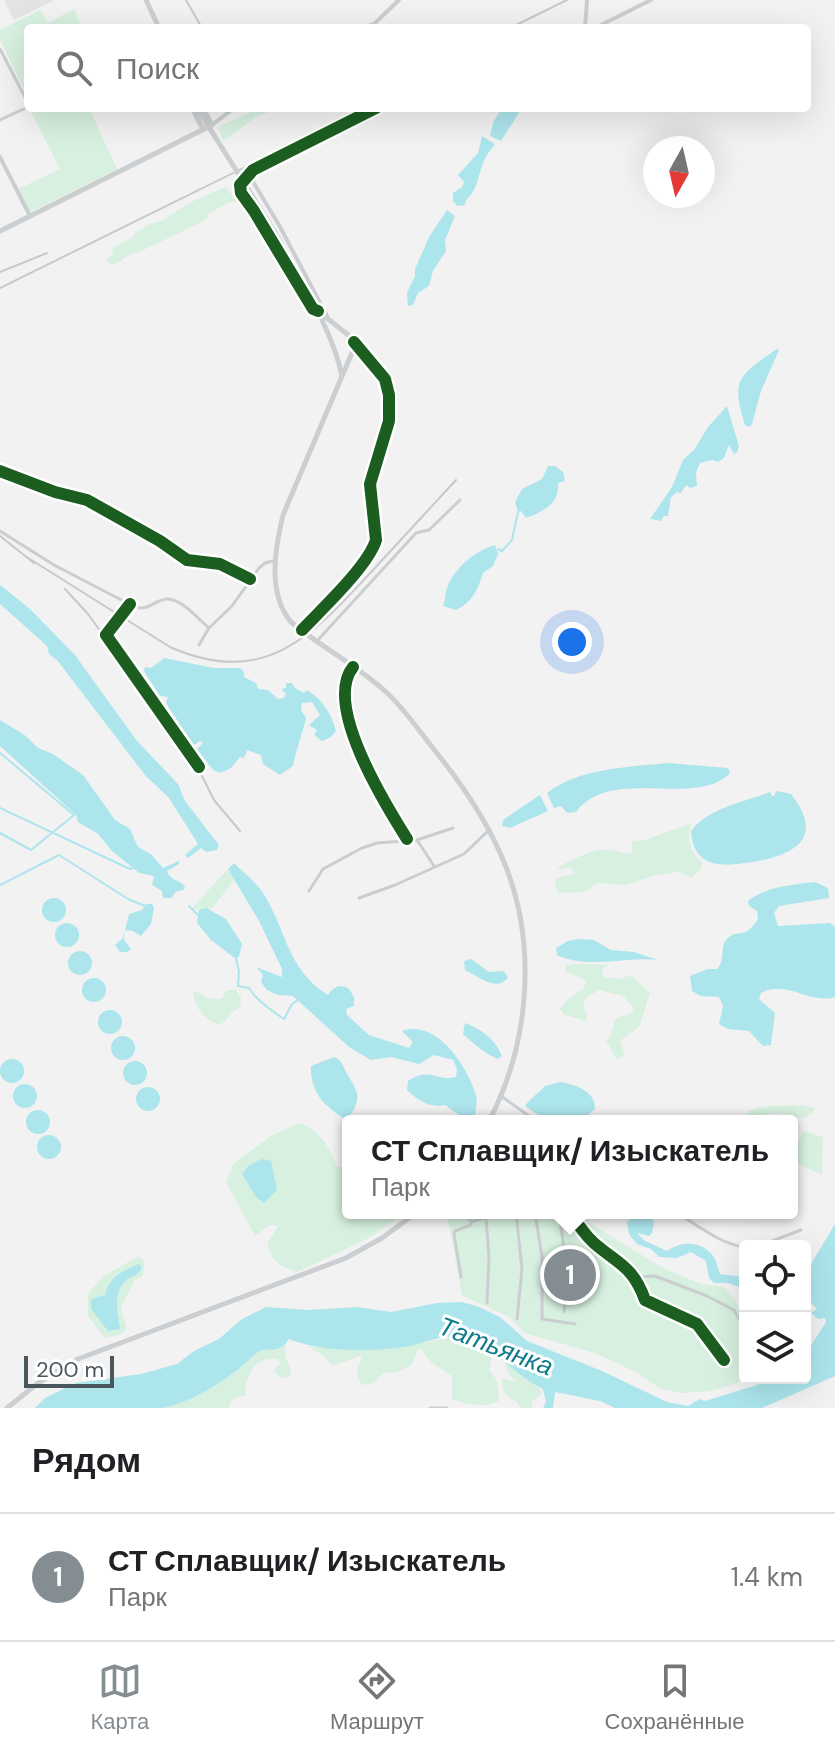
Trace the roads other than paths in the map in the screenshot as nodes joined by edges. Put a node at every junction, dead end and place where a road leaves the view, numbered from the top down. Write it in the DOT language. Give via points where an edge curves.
graph roads {
  1 [pos="146,0"];
  2 [pos="399,0"];
  3 [pos="587,0"];
  4 [pos="651,0"];
  5 [pos="157,24"];
  6 [pos="373,24"];
  7 [pos="585,24"];
  8 [pos="603,24"];
  9 [pos="0,49"];
  10 [pos="24,97"];
  11 [pos="24,107"];
  12 [pos="196,112"];
  13 [pos="197,112"];
  14 [pos="203,112"];
  15 [pos="205,112"];
  16 [pos="229,112"];
  17 [pos="368,112"];
  18 [pos="0,120"];
  19 [pos="212,125"];
  20 [pos="203,129"];
  21 [pos="0,157"];
  22 [pos="249,175"];
  23 [pos="30,216"];
  24 [pos="0,231"];
  25 [pos="318,311"];
  26 [pos="331,323"];
  27 [pos="346,334"];
  28 [pos="354,342"];
  29 [pos="334,349"];
  30 [pos="352,352"];
  31 [pos="363,356"];
  32 [pos="342,377"];
  33 [pos="0,471"];
  34 [pos="460,500"];
  35 [pos="0,531"];
  36 [pos="276,560"];
  37 [pos="250,579"];
  38 [pos="130,604"];
  39 [pos="209,628"];
  40 [pos="302,630"];
  41 [pos="317,641"];
  42 [pos="199,645"];
  43 [pos="353,667"];
  44 [pos="199,767"];
  45 [pos="453,828"];
  46 [pos="489,830"];
  47 [pos="407,839"];
  48 [pos="417,840"];
  49 [pos="434,866"];
  50 [pos="309,891"];
  51 [pos="359,898"];
  52 [pos="501,1096"];
  53 [pos="492,1115"];
  54 [pos="528,1115"];
  55 [pos="408,1219"];
  56 [pos="469,1219"];
  57 [pos="486,1219"];
  58 [pos="517,1219"];
  59 [pos="536,1219"];
  60 [pos="561,1219"];
  61 [pos="572,1219"];
  62 [pos="688,1219"];
  63 [pos="471,1222"];
  64 [pos="801,1230"];
  65 [pos="775,1240"];
  66 [pos="739,1245"];
  67 [pos="461,1277"];
  68 [pos="635,1278"];
  69 [pos="487,1303"];
  70 [pos="564,1312"];
  71 [pos="517,1319"];
  72 [pos="739,1319"];
  73 [pos="575,1324"];
  74 [pos="724,1360"];
  75 [pos="7,1408"];
  76 [pos="430,1408"];
  77 [pos="447,1408"];
  1 -- 5 [label="main road"];
  2 -- 6 [label="street"];
  3 -- 7 [label="street"];
  4 -- 8 [label="street"];
  9 -- 10 [label="street"];
  11 -- 18 [label="street"];
  12 -- 20 [label="main road"];
  13 -- 25 [label="main road, bridge" via="275,232"];
  14 -- 20 [label="main road"];
  15 -- 19 [label="main road"];
  16 -- 19 [label="street"];
  17 -- 22 [label="street"];
  19 -- 20 [label="main road"];
  20 -- 23 [label="main road"];
  21 -- 23 [label="street"];
  22 -- 25 [label="street" via="241,182 241,193"];
  22 -- 26 [label="street"];
  23 -- 24 [label="main road"];
  25 -- 26 [label="main road"];
  25 -- 29 [label="main road"];
  26 -- 27 [label="main road"];
  27 -- 28 [label="main road"];
  27 -- 29 [label="main road" via="336,337"];
  28 -- 30 [label="main road"];
  28 -- 31 [label="street"];
  29 -- 30 [label="main road" via="342,356"];
  29 -- 32 [label="main road"];
  30 -- 31 [label="street"];
  30 -- 32 [label="main road"];
  31 -- 40 [label="street" via="385,379 389,395 389,421 370,484 376,540"];
  32 -- 36 [label="main road" via="288,500"];
  33 -- 37 [label="street" via="87,500 187,560 220,564"];
  34 -- 41 [label="street" via="429,530 416,533"];
  35 -- 38 [label="street"];
  36 -- 37 [label="street" via="261,566"];
  36 -- 40 [label="main road" via="281,607"];
  37 -- 39 [label="street"];
  38 -- 39 [label="street" via="144,608 173,600"];
  38 -- 44 [label="street" via="106,635"];
  39 -- 42 [label="street"];
  40 -- 41 [label="main road"];
  41 -- 43 [label="main road"];
  43 -- 46 [label="main road" via="402,709"];
  43 -- 47 [label="street" via="347,678 348,723"];
  45 -- 48 [label="street"];
  46 -- 49 [label="street" via="464,854"];
  46 -- 52 [label="main road" via="512,883 525,956 520,1032"];
  47 -- 48 [label="street"];
  47 -- 50 [label="street" via="369,846 336,862 321,871"];
  48 -- 49 [label="street"];
  49 -- 51 [label="street"];
  52 -- 53 [label="main road"];
  52 -- 54 [label="street"];
  55 -- 75 [label="main road" via="346,1258 78,1359"];
  56 -- 63 [label="street"];
  57 -- 63 [label="street"];
  57 -- 69 [label="street"];
  58 -- 71 [label="street" via="522,1269"];
  59 -- 73 [label="street" via="542,1319"];
  60 -- 70 [label="street" via="567,1270"];
  61 -- 68 [label="street"];
  62 -- 66 [label="street"];
  63 -- 67 [label="street" via="454,1234"];
  64 -- 65 [label="street"];
  68 -- 72 [label="street" via="655,1276 707,1296 734,1310"];
  68 -- 74 [label="street" via="645,1300 697,1324"];
  76 -- 77 [label="street"];
}
